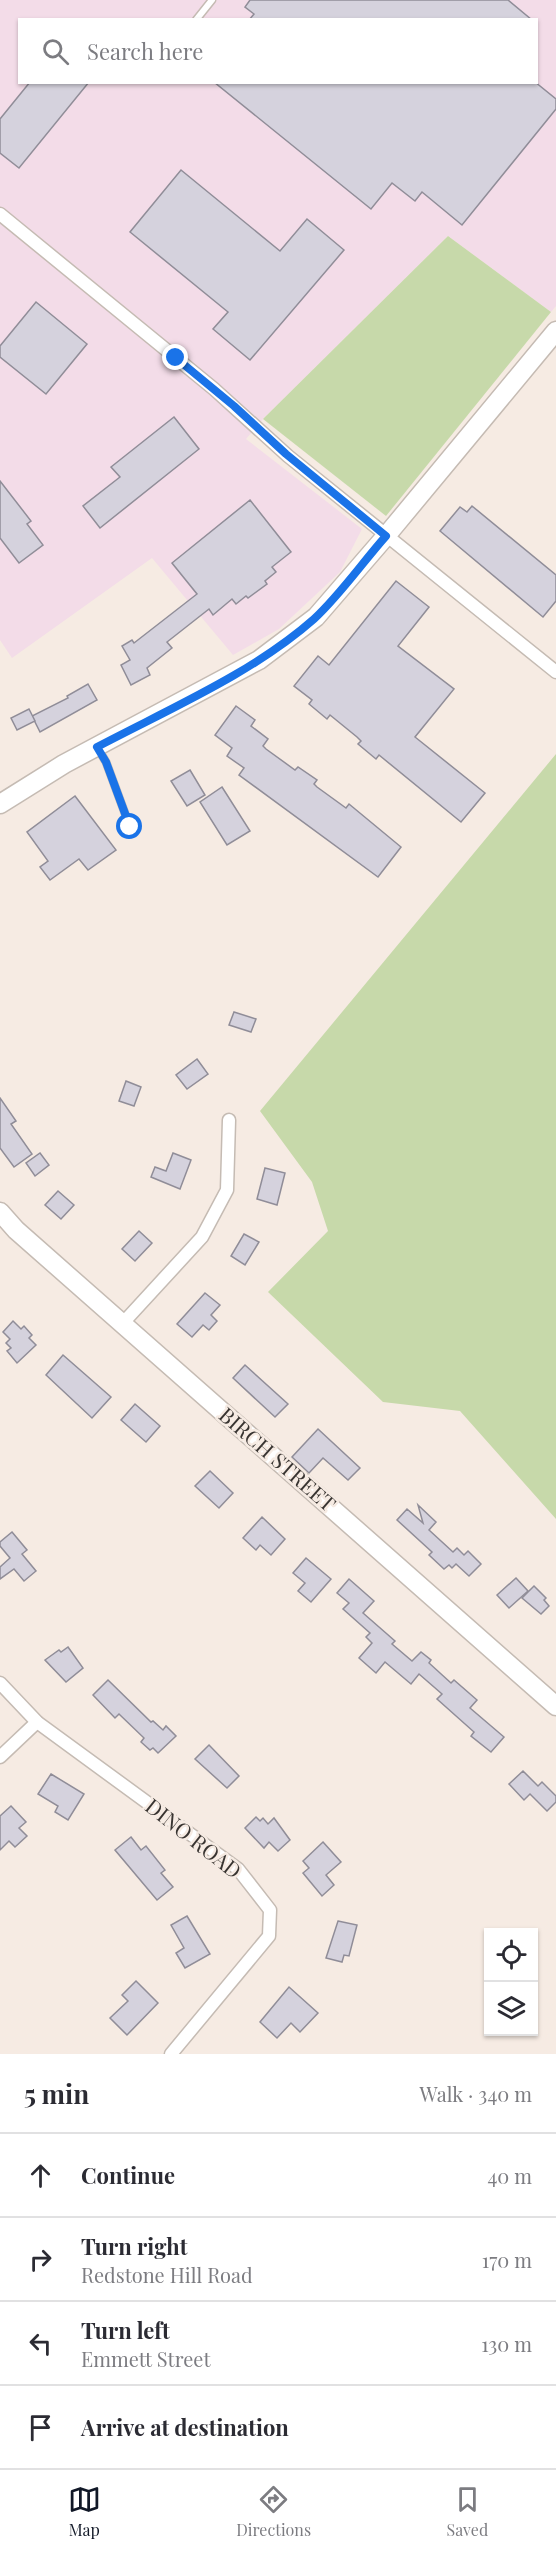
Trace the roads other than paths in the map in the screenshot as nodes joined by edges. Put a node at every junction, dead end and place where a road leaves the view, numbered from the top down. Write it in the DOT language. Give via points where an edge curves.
graph roads {
  1 [pos="212,0"];
  2 [pos="198,18"];
  3 [pos="0,214"];
  4 [pos="556,331"];
  5 [pos="386,536"];
  6 [pos="556,672"];
  7 [pos="97,747"];
  8 [pos="0,804"];
  9 [pos="130,827"];
  10 [pos="229,1120"];
  11 [pos="0,1212"];
  12 [pos="123,1323"];
  13 [pos="0,1683"];
  14 [pos="556,1706"];
  15 [pos="37,1722"];
  16 [pos="0,1758"];
  17 [pos="171,2054"];
  1 -- 2 [label="lane"];
  3 -- 5 [label="street"];
  4 -- 5 [label="main road"];
  5 -- 6 [label="street"];
  5 -- 7 [label="main road" via="316,617 289,639 259,660"];
  7 -- 8 [label="main road"];
  7 -- 9 [label="lane"];
  10 -- 12 [label="street" via="227,1190 202,1237"];
  11 -- 12 [label="main road, BIRCH STREET"];
  12 -- 14 [label="main road, BIRCH STREET"];
  13 -- 15 [label="street, DINO ROAD"];
  15 -- 16 [label="street"];
  15 -- 17 [label="street, DINO ROAD" via="238,1869 270,1910 269,1936"];
}
